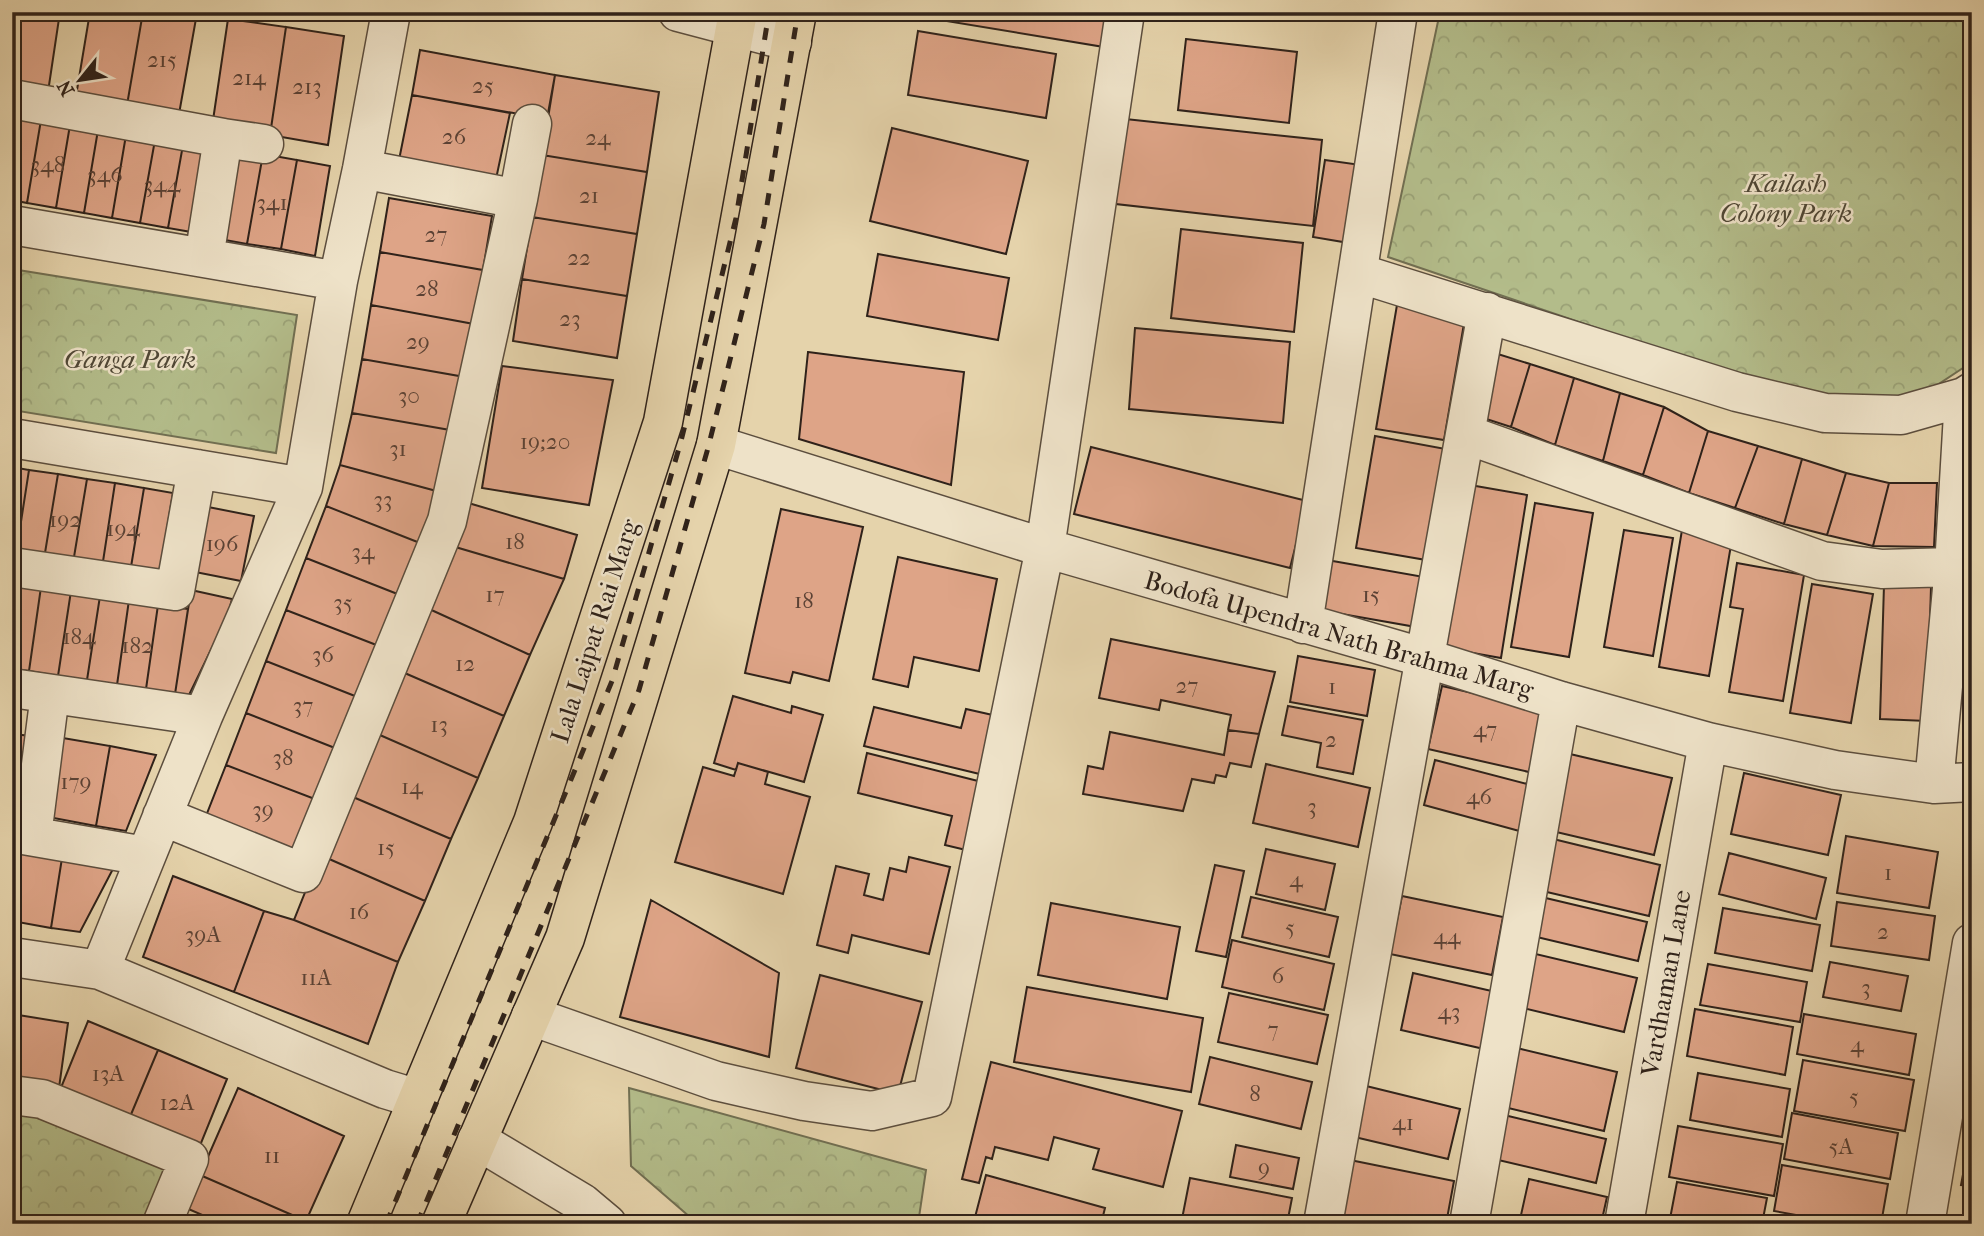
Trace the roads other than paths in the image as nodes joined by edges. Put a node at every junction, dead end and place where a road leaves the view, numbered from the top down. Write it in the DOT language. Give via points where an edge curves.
graph roads {
  1 [pos="391,12"];
  2 [pos="678,12"];
  3 [pos="1125,12"];
  4 [pos="1398,12"];
  5 [pos="737,21"];
  6 [pos="794,27"];
  7 [pos="12,99"];
  8 [pos="532,124"];
  9 [pos="223,138"];
  10 [pos="264,144"];
  11 [pos="362,169"];
  12 [pos="518,199"];
  13 [pos="12,225"];
  14 [pos="204,258"];
  15 [pos="1358,273"];
  16 [pos="338,281"];
  17 [pos="1487,312"];
  18 [pos="1968,395"];
  19 [pos="1465,434"];
  20 [pos="12,438"];
  21 [pos="716,445"];
  22 [pos="197,469"];
  23 [pos="303,487"];
  24 [pos="1045,548"];
  25 [pos="1963,561"];
  26 [pos="12,567"];
  27 [pos="1303,624"];
  28 [pos="1424,659"];
  29 [pos="12,688"];
  30 [pos="50,694"];
  31 [pos="1561,701"];
  32 [pos="203,716"];
  33 [pos="1708,742"];
  34 [pos="1972,782"];
  35 [pos="1934,785"];
  36 [pos="162,816"];
  37 [pos="22,835"];
  38 [pos="145,856"];
  39 [pos="1972,943"];
  40 [pos="12,957"];
  41 [pos="100,970"];
  42 [pos="531,1016"];
  43 [pos="1962,1058"];
  44 [pos="12,1094"];
  45 [pos="418,1099"];
  46 [pos="477,1140"];
  47 [pos="162,1224"];
  48 [pos="366,1224"];
  49 [pos="441,1224"];
  50 [pos="607,1224"];
  51 [pos="1323,1224"];
  52 [pos="1469,1224"];
  53 [pos="1624,1224"];
  54 [pos="1925,1224"];
  1 -- 11 [label="street"];
  2 -- 5 [label="street"];
  3 -- 24 [label="street"];
  4 -- 15 [label="street"];
  5 -- 6 [label="street"];
  5 -- 45 [label="main road, Lala Lajpat Rai Marg" via="663,422 533,822"];
  6 -- 21 [label="main road"];
  7 -- 9 [label="street"];
  8 -- 12 [label="street"];
  9 -- 10 [label="street"];
  9 -- 14 [label="street"];
  11 -- 12 [label="street"];
  11 -- 16 [label="street"];
  12 -- 36 [label="street" via="447,521 303,873"];
  13 -- 14 [label="street"];
  14 -- 16 [label="street"];
  15 -- 17 [label="street"];
  15 -- 27 [label="street"];
  16 -- 23 [label="street"];
  17 -- 18 [label="street" via="1737,392 1825,413 1901,415"];
  17 -- 19 [label="street"];
  18 -- 25 [label="street"];
  19 -- 25 [label="street" via="1822,561 1882,569"];
  19 -- 28 [label="street"];
  20 -- 22 [label="street"];
  21 -- 24 [label="street, Bodofa Upendra Nath Brahma Marg"];
  21 -- 42 [label="main road" via="565,938"];
  22 -- 23 [label="street"];
  22 -- 26 [label="street" via="176,591"];
  23 -- 32 [label="street"];
  24 -- 27 [label="street, Bodofa Upendra Nath Brahma Marg"];
  24 -- 42 [label="street" via="932,1097 872,1111 804,1101 716,1081"];
  25 -- 35 [label="street"];
  27 -- 28 [label="street, Bodofa Upendra Nath Brahma Marg"];
  28 -- 31 [label="street, Bodofa Upendra Nath Brahma Marg"];
  28 -- 51 [label="street"];
  29 -- 30 [label="street"];
  30 -- 32 [label="street"];
  30 -- 37 [label="street"];
  31 -- 33 [label="street, Bodofa Upendra Nath Brahma Marg"];
  31 -- 52 [label="street"];
  32 -- 36 [label="street"];
  33 -- 35 [label="street, Bodofa Upendra Nath Brahma Marg" via="1835,770"];
  33 -- 53 [label="street, Vardhaman Lane"];
  34 -- 35 [label="street, Bodofa Upendra Nath Brahma Marg"];
  36 -- 38 [label="street"];
  37 -- 38 [label="street"];
  38 -- 41 [label="street"];
  39 -- 43 [label="street"];
  40 -- 41 [label="street"];
  41 -- 45 [label="street"];
  42 -- 46 [label="main road"];
  43 -- 54 [label="street"];
  44 -- 47 [label="street" via="42,1099 189,1159"];
  45 -- 48 [label="main road, Lala Lajpat Rai Marg"];
  46 -- 49 [label="main road"];
  46 -- 50 [label="street" via="582,1203"];
}
